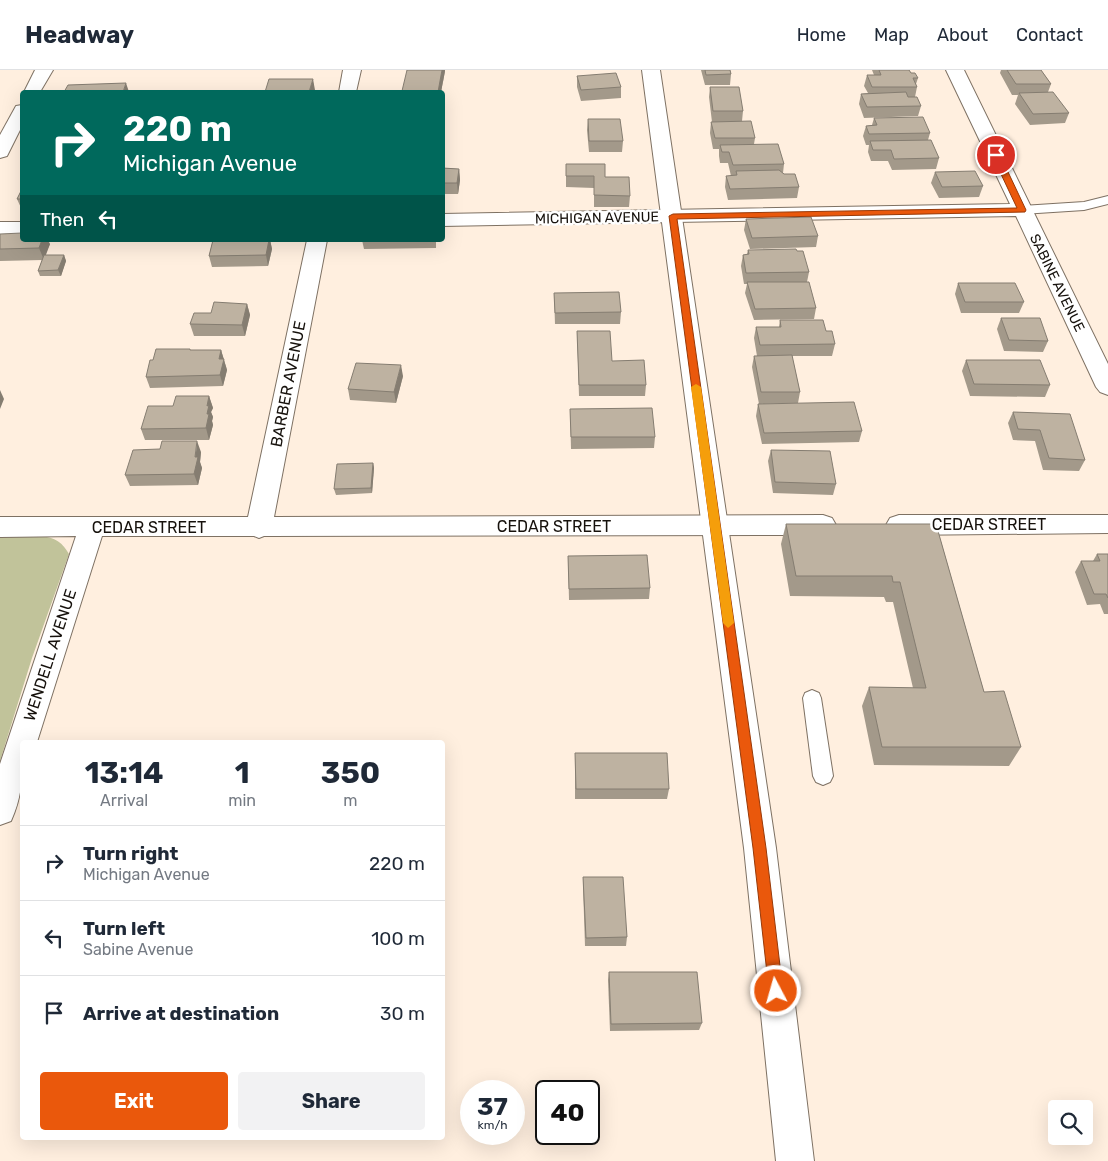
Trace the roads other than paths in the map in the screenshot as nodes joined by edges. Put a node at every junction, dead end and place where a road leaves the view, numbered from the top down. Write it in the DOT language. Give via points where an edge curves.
graph roads {
  1 [pos="44,70"];
  2 [pos="352,70"];
  3 [pos="651,70"];
  4 [pos="955,70"];
  5 [pos="33,90"];
  6 [pos="348,90"];
  7 [pos="20,114"];
  8 [pos="0,152"];
  9 [pos="1108,200"];
  10 [pos="1022,210"];
  11 [pos="673,216"];
  12 [pos="445,220"];
  13 [pos="0,228"];
  14 [pos="20,228"];
  15 [pos="317,242"];
  16 [pos="1108,387"];
  17 [pos="1108,524"];
  18 [pos="715,525"];
  19 [pos="844,525"];
  20 [pos="874,525"];
  21 [pos="0,527"];
  22 [pos="92,527"];
  23 [pos="259,528"];
  24 [pos="812,698"];
  25 [pos="23,740"];
  26 [pos="20,749"];
  27 [pos="823,776"];
  28 [pos="0,811"];
  29 [pos="795,1161"];
  1 -- 5 [label="street"];
  2 -- 6 [label="street"];
  3 -- 11 [label="street"];
  4 -- 10 [label="street, SABINE AVENUE"];
  7 -- 8 [label="street"];
  9 -- 10 [label="lane" via="1084,206"];
  10 -- 11 [label="street, MICHIGAN AVENUE"];
  10 -- 16 [label="street, SABINE AVENUE"];
  11 -- 12 [label="street, MICHIGAN AVENUE"];
  11 -- 18 [label="street"];
  13 -- 14 [label="street"];
  15 -- 23 [label="street, BARBER AVENUE"];
  17 -- 20 [label="street, CEDAR STREET"];
  18 -- 19 [label="street, CEDAR STREET"];
  18 -- 23 [label="street, CEDAR STREET"];
  18 -- 29 [label="street" via="760,848"];
  21 -- 22 [label="street, CEDAR STREET"];
  22 -- 23 [label="street, CEDAR STREET"];
  22 -- 25 [label="street, WENDELL AVENUE"];
  24 -- 27 [label="lane"];
  26 -- 28 [label="street, WENDELL AVENUE"];
}
